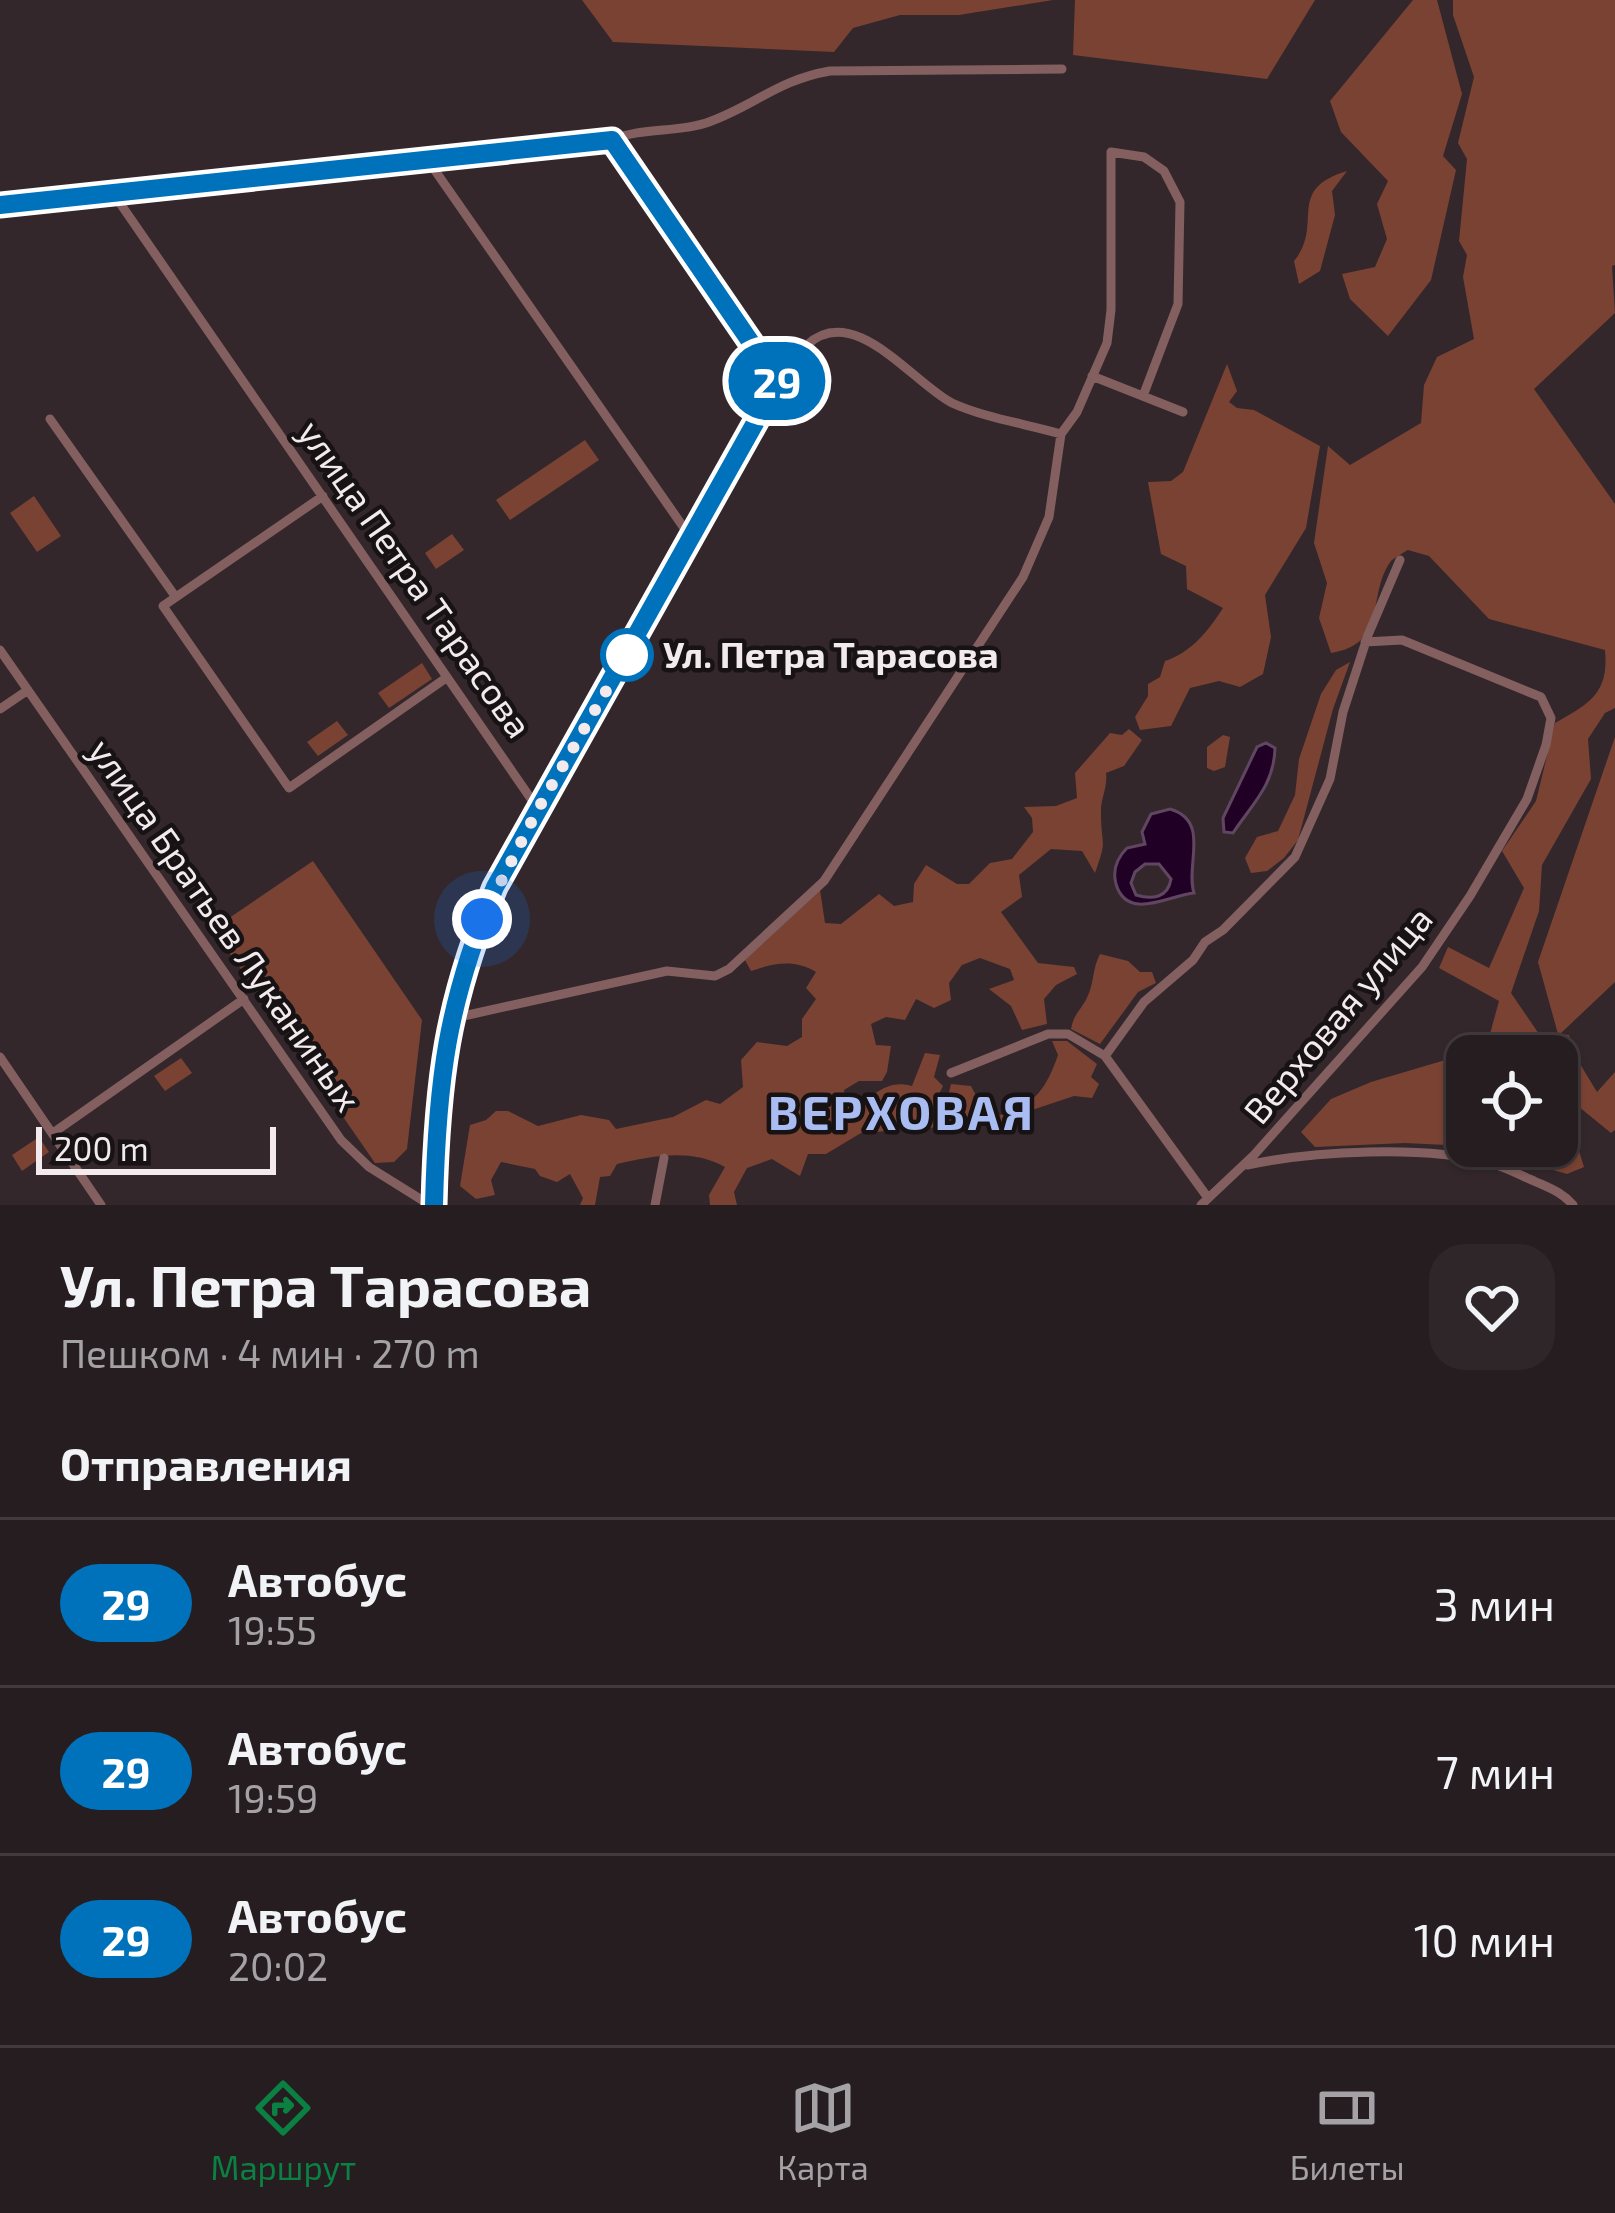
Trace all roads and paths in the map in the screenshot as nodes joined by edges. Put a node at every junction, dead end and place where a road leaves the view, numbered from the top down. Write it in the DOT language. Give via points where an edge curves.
graph roads {
  1 [pos="1062,70"];
  2 [pos="612,140"];
  3 [pos="427,159"];
  4 [pos="113,194"];
  5 [pos="0,205"];
  6 [pos="1092,376"];
  7 [pos="778,382"];
  8 [pos="1143,396"];
  9 [pos="1183,412"];
  10 [pos="50,419"];
  11 [pos="1061,434"];
  12 [pos="323,496"];
  13 [pos="692,539"];
  14 [pos="1400,560"];
  15 [pos="175,596"];
  16 [pos="1366,642"];
  17 [pos="0,650"];
  18 [pos="446,678"];
  19 [pos="28,690"];
  20 [pos="0,709"];
  21 [pos="538,809"];
  22 [pos="244,999"];
  23 [pos="450,1019"];
  24 [pos="1105,1056"];
  25 [pos="0,1057"];
  26 [pos="951,1073"];
  27 [pos="53,1133"];
  28 [pos="664,1158"];
  29 [pos="1242,1167"];
  30 [pos="1204,1202"];
  31 [pos="101,1205"];
  32 [pos="432,1205"];
  33 [pos="655,1205"];
  34 [pos="1573,1205"];
  1 -- 2 [label="street" via="797,76 701,125"];
  2 -- 3 [label="street"];
  2 -- 7 [label="street"];
  3 -- 4 [label="street"];
  3 -- 13 [label="street"];
  4 -- 5 [label="street"];
  4 -- 12 [label="street, улица Петра Тарасова"];
  6 -- 8 [label="street"];
  6 -- 8 [label="street" via="1112,310 1112,152 1129,153 1164,171 1180,202 1178,304"];
  6 -- 11 [label="street"];
  7 -- 11 [label="street" via="805,346 841,333 863,338 952,402"];
  7 -- 13 [label="street"];
  8 -- 9 [label="street"];
  10 -- 15 [label="street"];
  11 -- 23 [label="street" via="1049,517 1023,577 824,881 715,976 667,971"];
  12 -- 15 [label="street"];
  12 -- 18 [label="street, улица Петра Тарасова"];
  13 -- 21 [label="street"];
  14 -- 16 [label="street"];
  15 -- 18 [label="street" via="164,606 289,788"];
  16 -- 24 [label="street" via="1330,779 1295,857 1144,1002"];
  16 -- 29 [label="street, Верховая улица" via="1402,640 1541,697 1552,718 1546,745 1527,799 1422,968"];
  17 -- 19 [label="street, улица Братьев Луканиных"];
  18 -- 21 [label="street, улица Петра Тарасова"];
  19 -- 20 [label="street"];
  19 -- 22 [label="street, улица Братьев Луканиных"];
  21 -- 23 [label="street" via="468,951"];
  22 -- 27 [label="street"];
  22 -- 32 [label="street, улица Братьев Луканиных" via="341,1140"];
  23 -- 32 [label="street"];
  24 -- 26 [label="street" via="1068,1034 1048,1034"];
  24 -- 30 [label="street, Верховая улица"];
  25 -- 27 [label="street"];
  27 -- 31 [label="street"];
  28 -- 33 [label="street"];
  29 -- 30 [label="street, Верховая улица"];
  29 -- 34 [label="street" via="1282,1158 1451,1155 1493,1163"];
}
